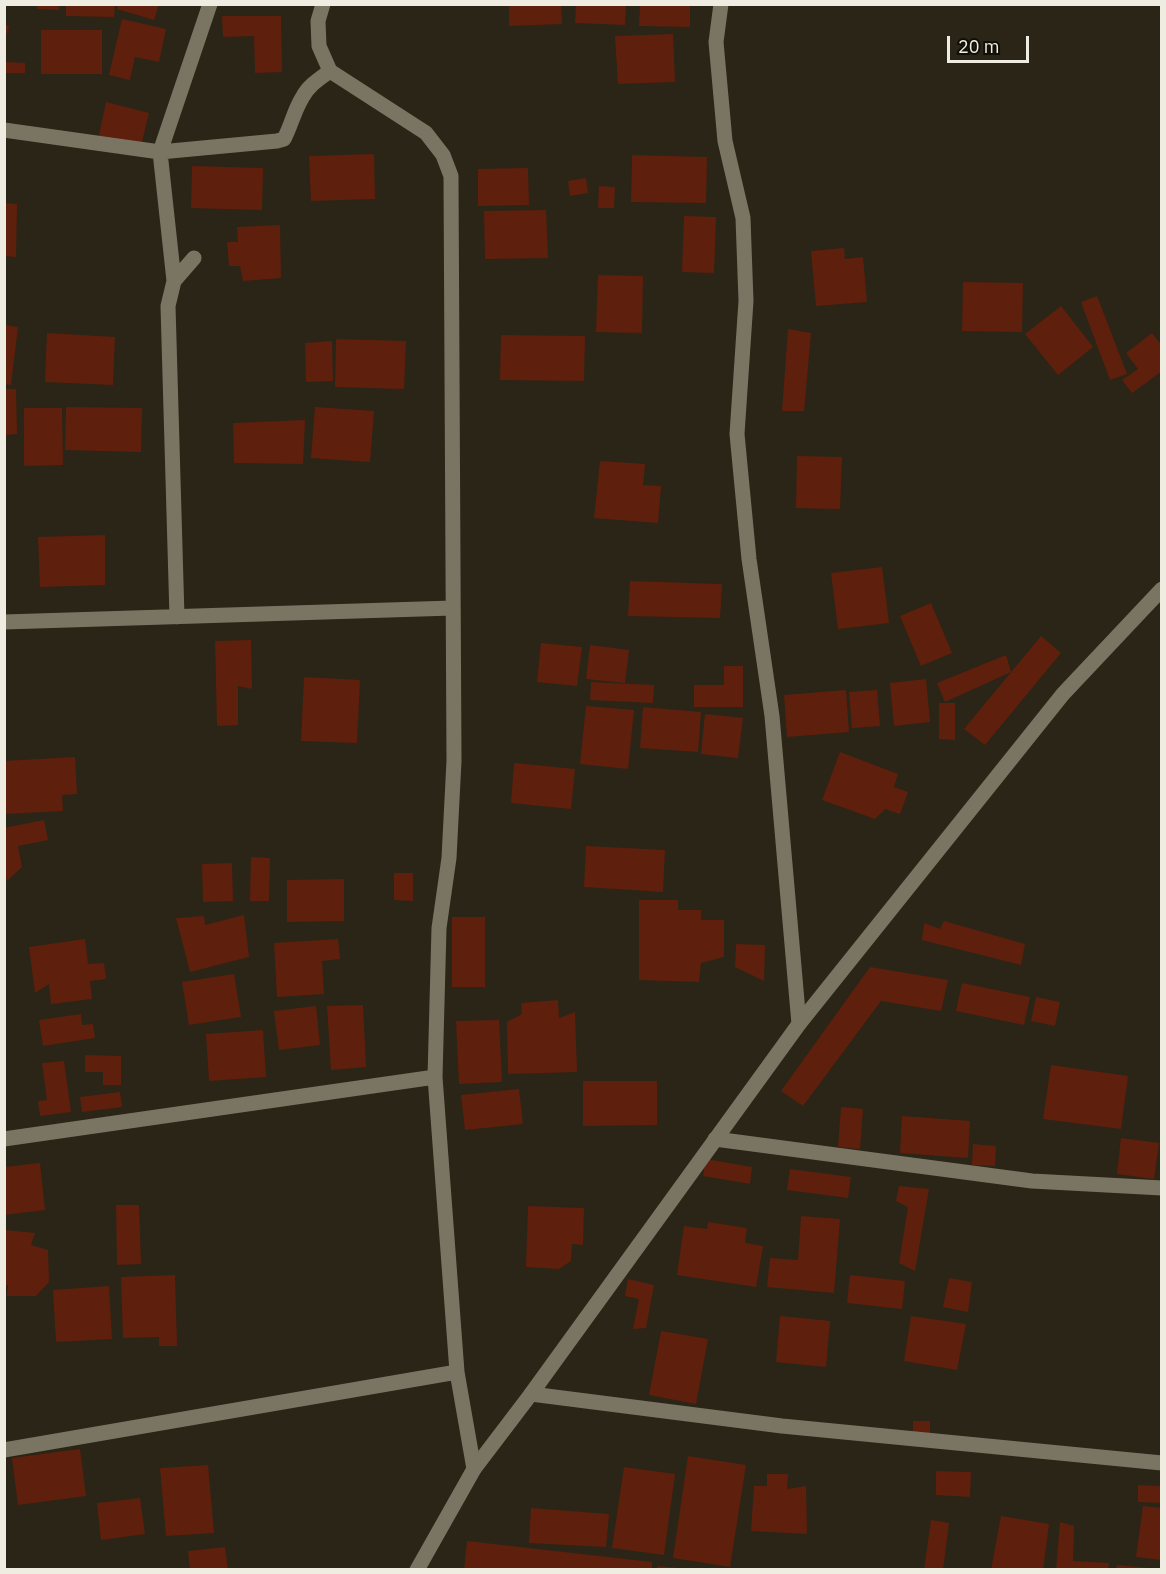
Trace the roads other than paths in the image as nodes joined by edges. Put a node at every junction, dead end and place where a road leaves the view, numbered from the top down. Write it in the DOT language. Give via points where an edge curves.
graph roads {
  1 [pos="210,4"];
  2 [pos="323,4"];
  3 [pos="721,4"];
  4 [pos="330,71"];
  5 [pos="4,130"];
  6 [pos="160,152"];
  7 [pos="194,258"];
  8 [pos="174,281"];
  9 [pos="1161,589"];
  10 [pos="453,608"];
  11 [pos="177,617"];
  12 [pos="4,622"];
  13 [pos="799,1024"];
  14 [pos="435,1077"];
  15 [pos="4,1139"];
  16 [pos="715,1139"];
  17 [pos="1161,1188"];
  18 [pos="457,1372"];
  19 [pos="531,1394"];
  20 [pos="4,1450"];
  21 [pos="1161,1463"];
  22 [pos="474,1469"];
  23 [pos="417,1569"];
  1 -- 6 [label="street"];
  2 -- 4 [label="street" via="318,21 319,46"];
  3 -- 13 [label="street" via="716,42 725,141 743,218 746,301 737,434 749,559 771,716"];
  4 -- 6 [label="street" via="302,97 284,139"];
  4 -- 10 [label="street" via="426,133 451,176"];
  5 -- 6 [label="street"];
  6 -- 8 [label="street"];
  7 -- 8 [label="street"];
  8 -- 11 [label="street" via="168,306"];
  9 -- 13 [label="street" via="1063,694"];
  10 -- 11 [label="street"];
  10 -- 14 [label="street" via="454,761 449,858 439,928"];
  11 -- 12 [label="street"];
  13 -- 16 [label="street"];
  14 -- 15 [label="street"];
  14 -- 18 [label="street"];
  16 -- 17 [label="street" via="1032,1181"];
  16 -- 19 [label="street"];
  18 -- 20 [label="street"];
  18 -- 22 [label="street"];
  19 -- 21 [label="street" via="782,1426"];
  19 -- 22 [label="street"];
  22 -- 23 [label="street"];
}
